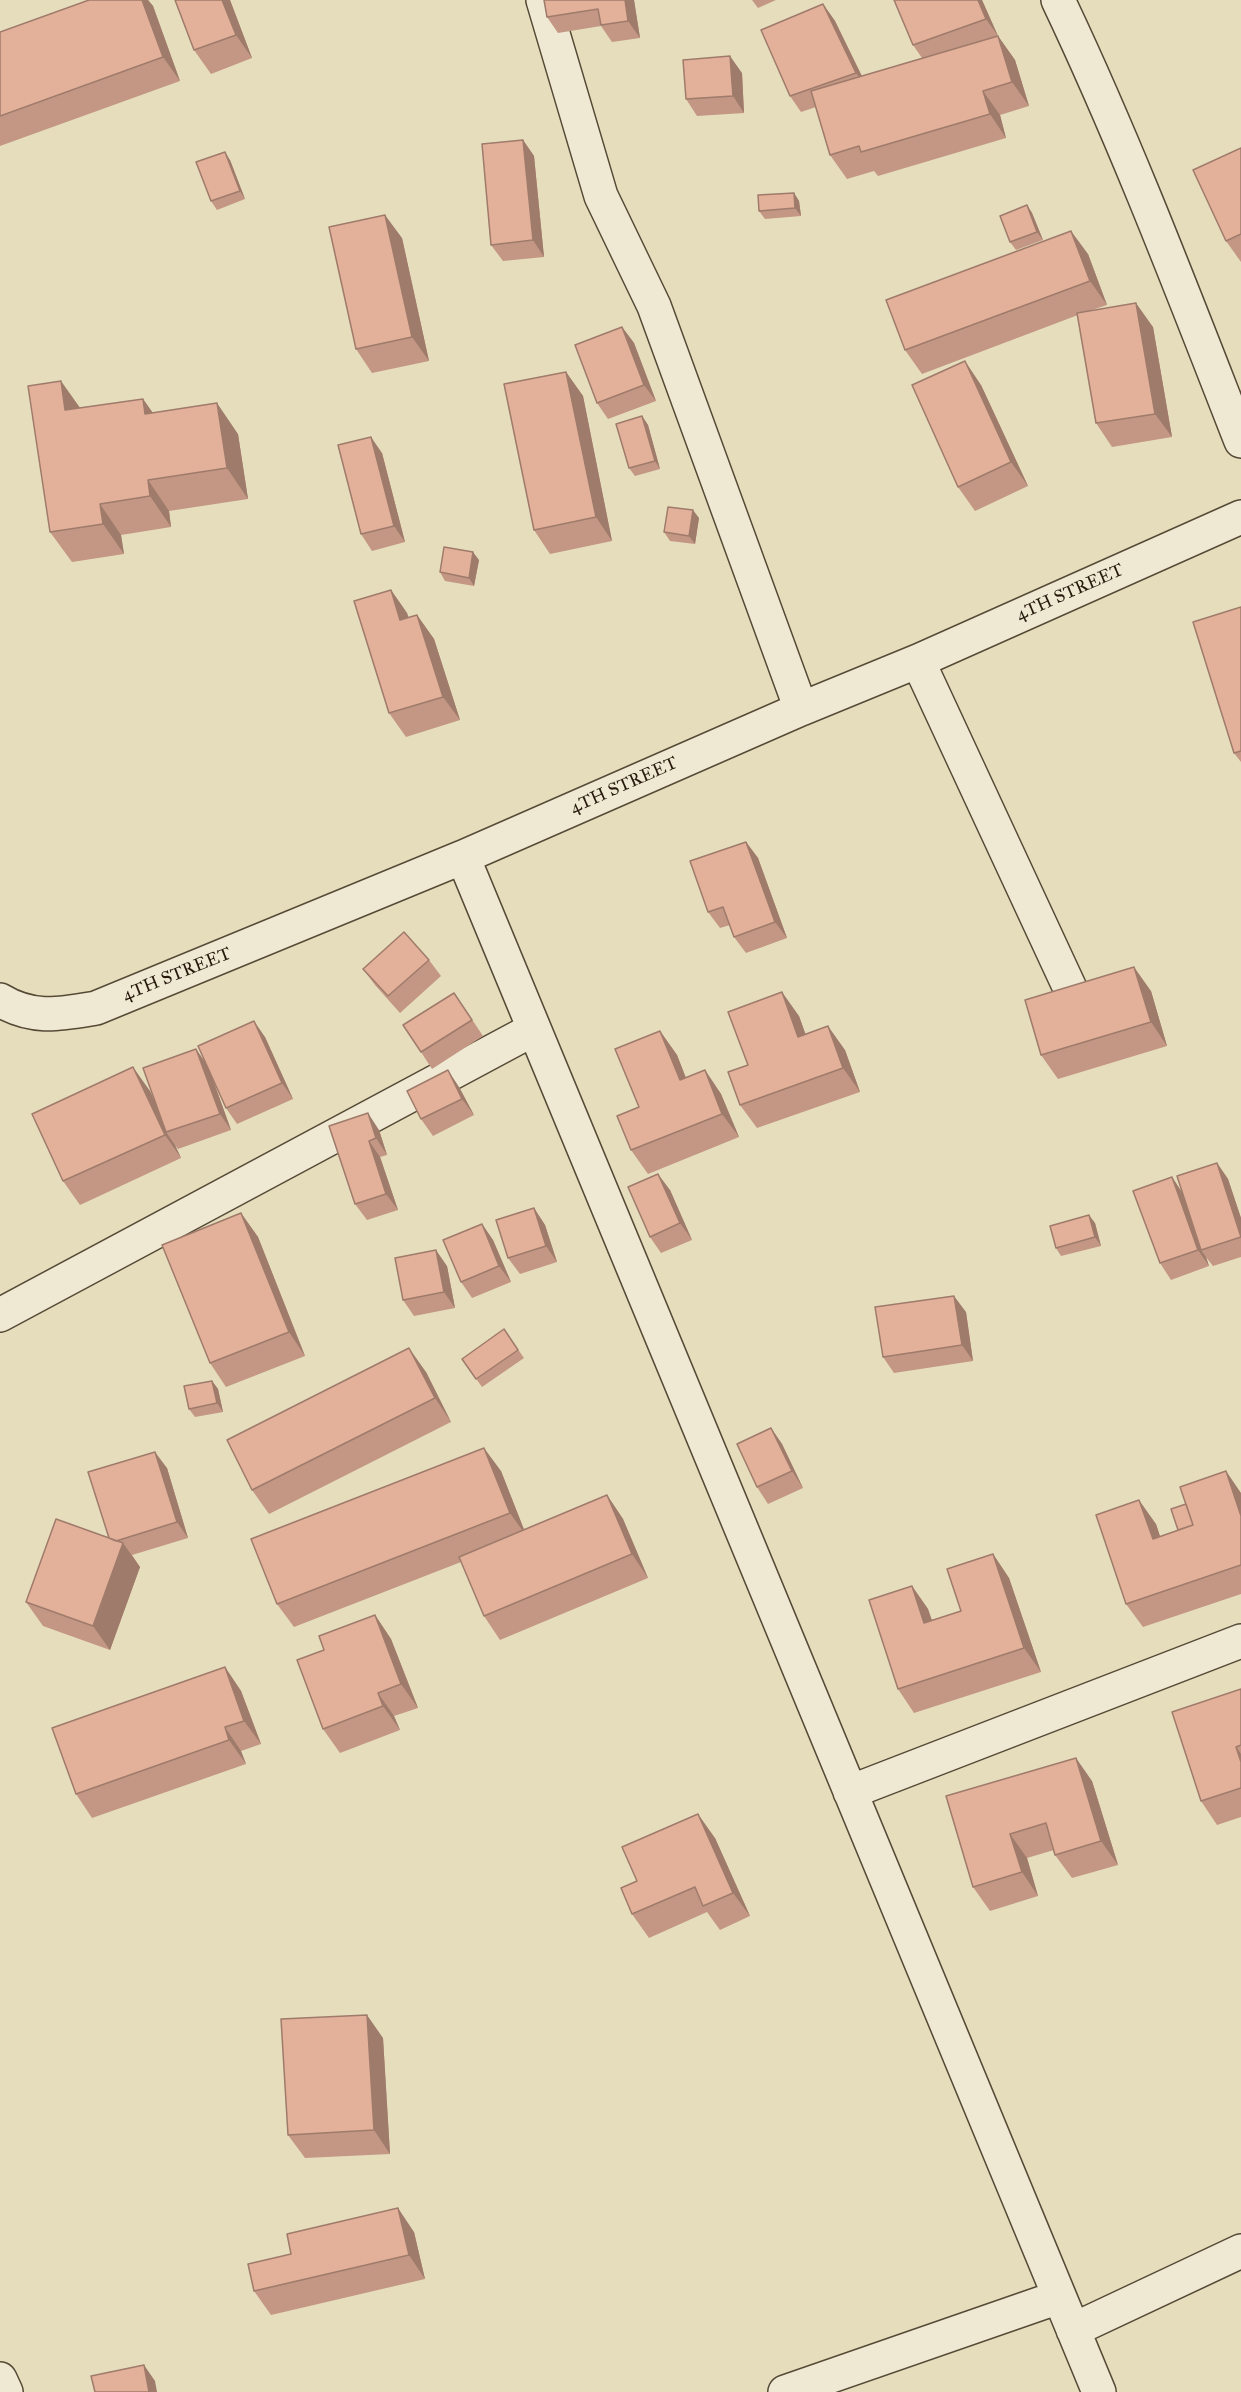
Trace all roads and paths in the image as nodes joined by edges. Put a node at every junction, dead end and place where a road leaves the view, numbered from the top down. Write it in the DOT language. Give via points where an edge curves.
graph roads {
  1 [pos="543,0"];
  2 [pos="1058,0"];
  3 [pos="1241,441"];
  4 [pos="1241,517"];
  5 [pos="918,661"];
  6 [pos="801,709"];
  7 [pos="463,857"];
  8 [pos="1074,997"];
  9 [pos="0,1000"];
  10 [pos="534,1029"];
  11 [pos="0,1315"];
  12 [pos="1241,1641"];
  13 [pos="850,1792"];
  14 [pos="1241,2252"];
  15 [pos="1059,2297"];
  16 [pos="1073,2330"];
  17 [pos="0,2379"];
  18 [pos="6,2392"];
  19 [pos="785,2392"];
  20 [pos="1100,2392"];
  1 -- 6 [label="street" via="601,196 654,306"];
  2 -- 3 [label="street" via="1180,286"];
  4 -- 5 [label="street, 4TH STREET"];
  5 -- 6 [label="street, 4TH STREET"];
  5 -- 8 [label="street"];
  6 -- 7 [label="street, 4TH STREET"];
  7 -- 9 [label="street, 4TH STREET" via="96,1008 50,1016 12,1008"];
  7 -- 10 [label="street"];
  10 -- 11 [label="street"];
  10 -- 13 [label="street"];
  12 -- 13 [label="street"];
  13 -- 15 [label="street"];
  14 -- 16 [label="street"];
  15 -- 16 [label="street"];
  15 -- 19 [label="street"];
  16 -- 20 [label="street"];
  17 -- 18 [label="street"];
}
